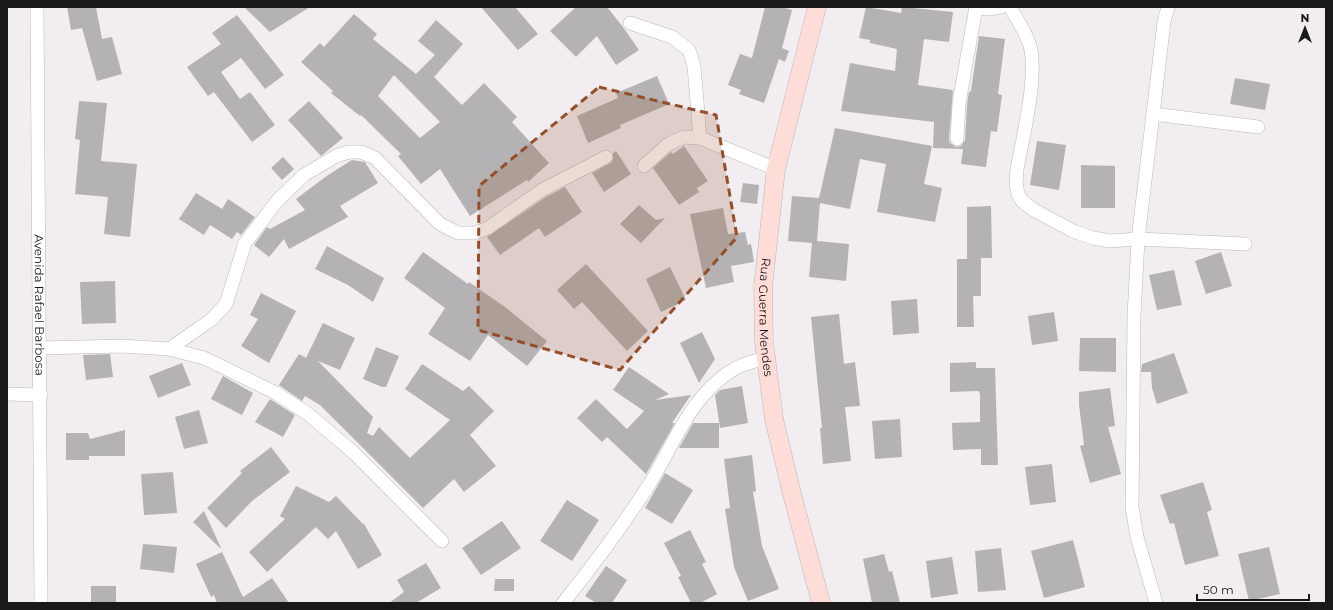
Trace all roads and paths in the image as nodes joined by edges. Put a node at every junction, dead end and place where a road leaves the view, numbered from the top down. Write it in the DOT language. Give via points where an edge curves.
graph roads {
  1 [pos="37,7"];
  2 [pos="817,7"];
  3 [pos="976,7"];
  4 [pos="1002,7"];
  5 [pos="1010,7"];
  6 [pos="1168,7"];
  7 [pos="630,23"];
  8 [pos="1153,114"];
  9 [pos="1258,127"];
  10 [pos="700,138"];
  11 [pos="957,140"];
  12 [pos="606,156"];
  13 [pos="644,166"];
  14 [pos="776,169"];
  15 [pos="1138,239"];
  16 [pos="1245,244"];
  17 [pos="41,348"];
  18 [pos="169,349"];
  19 [pos="765,358"];
  20 [pos="7,394"];
  21 [pos="41,395"];
  22 [pos="442,541"];
  23 [pos="41,603"];
  24 [pos="563,603"];
  25 [pos="821,603"];
  26 [pos="1156,603"];
  1 -- 17 [label="street, Avenida Rafael Barbosa"];
  2 -- 14 [label="street, Rua Guerra Mendes"];
  3 -- 4 [label="street"];
  3 -- 11 [label="street" via="959,103"];
  5 -- 15 [label="street" via="1023,29 1032,57 1032,73 1017,169 1018,194 1022,201 1034,210 1072,231 1110,241"];
  6 -- 8 [label="street"];
  7 -- 10 [label="street" via="672,37 689,50 694,66"];
  8 -- 9 [label="street"];
  8 -- 15 [label="street"];
  10 -- 13 [label="street" via="684,138 667,145"];
  10 -- 14 [label="street"];
  12 -- 18 [label="street" via="542,190 488,228 475,232 458,232 440,224 375,158 361,152 336,156 304,175 278,200 245,243 226,304 211,320"];
  14 -- 19 [label="street, Rua Guerra Mendes" via="763,287"];
  15 -- 16 [label="street"];
  15 -- 26 [label="street" via="1134,316 1132,507 1137,537"];
  17 -- 18 [label="street" via="122,346"];
  17 -- 21 [label="street, Avenida Rafael Barbosa"];
  18 -- 22 [label="street" via="204,358 276,393 308,414 352,451"];
  19 -- 24 [label="street" via="735,368 702,395 686,416 664,462 636,505"];
  19 -- 25 [label="street, Rua Guerra Mendes" via="778,433"];
  20 -- 21 [label="street"];
  21 -- 23 [label="street, Avenida Rafael Barbosa"];
}
